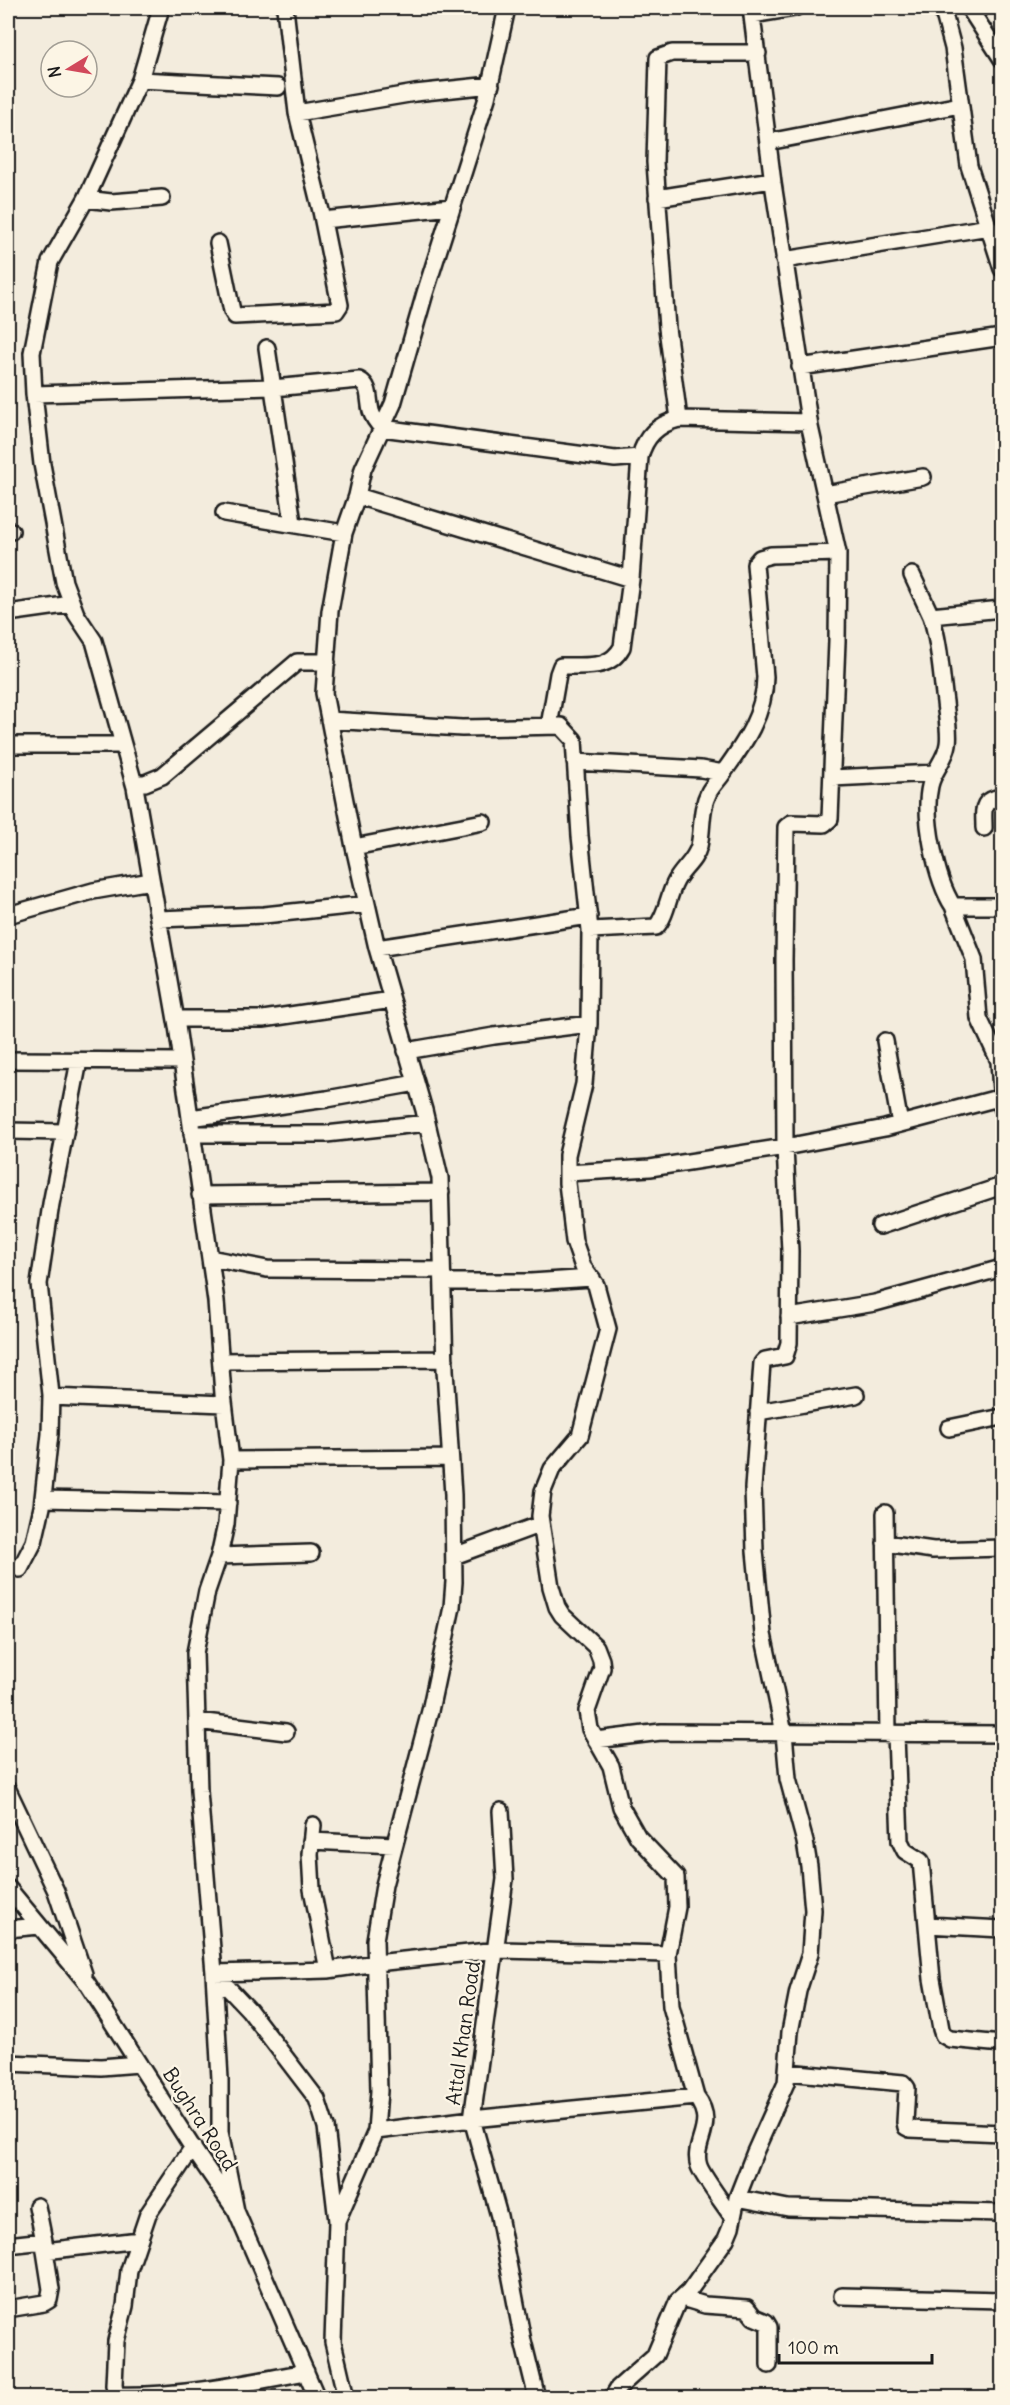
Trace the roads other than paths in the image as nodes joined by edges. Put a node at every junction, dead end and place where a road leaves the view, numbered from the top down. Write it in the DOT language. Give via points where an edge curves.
graph roads {
  1 [pos="161,8"];
  2 [pos="285,8"];
  3 [pos="507,8"];
  4 [pos="795,8"];
  5 [pos="940,8"];
  6 [pos="969,8"];
  7 [pos="751,11"];
  8 [pos="758,53"];
  9 [pos="1002,59"];
  10 [pos="140,80"];
  11 [pos="491,85"];
  12 [pos="278,87"];
  13 [pos="960,105"];
  14 [pos="297,113"];
  15 [pos="768,142"];
  16 [pos="772,180"];
  17 [pos="162,198"];
  18 [pos="657,198"];
  19 [pos="86,199"];
  20 [pos="452,207"];
  21 [pos="323,220"];
  22 [pos="989,227"];
  23 [pos="218,243"];
  24 [pos="784,260"];
  25 [pos="1002,269"];
  26 [pos="1002,337"];
  27 [pos="267,348"];
  28 [pos="800,367"];
  29 [pos="272,388"];
  30 [pos="34,394"];
  31 [pos="679,419"];
  32 [pos="809,422"];
  33 [pos="382,428"];
  34 [pos="640,457"];
  35 [pos="923,477"];
  36 [pos="825,494"];
  37 [pos="357,496"];
  38 [pos="224,513"];
  39 [pos="293,523"];
  40 [pos="344,533"];
  41 [pos="838,553"];
  42 [pos="912,575"];
  43 [pos="631,579"];
  44 [pos="72,604"];
  45 [pos="1002,609"];
  46 [pos="8,613"];
  47 [pos="931,616"];
  48 [pos="327,662"];
  49 [pos="329,720"];
  50 [pos="549,726"];
  51 [pos="8,745"];
  52 [pos="123,745"];
  53 [pos="575,762"];
  54 [pos="935,772"];
  55 [pos="723,773"];
  56 [pos="832,778"];
  57 [pos="134,783"];
  58 [pos="1002,797"];
  59 [pos="483,822"];
  60 [pos="984,828"];
  61 [pos="354,847"];
  62 [pos="151,881"];
  63 [pos="367,904"];
  64 [pos="953,906"];
  65 [pos="1002,906"];
  66 [pos="8,915"];
  67 [pos="159,919"];
  68 [pos="589,923"];
  69 [pos="377,948"];
  70 [pos="392,1000"];
  71 [pos="176,1020"];
  72 [pos="589,1024"];
  73 [pos="885,1041"];
  74 [pos="406,1051"];
  75 [pos="8,1060"];
  76 [pos="79,1061"];
  77 [pos="182,1061"];
  78 [pos="416,1083"];
  79 [pos="1002,1100"];
  80 [pos="190,1118"];
  81 [pos="428,1123"];
  82 [pos="900,1124"];
  83 [pos="8,1131"];
  84 [pos="65,1131"];
  85 [pos="192,1134"];
  86 [pos="785,1147"];
  87 [pos="567,1173"];
  88 [pos="1002,1186"];
  89 [pos="441,1192"];
  90 [pos="200,1195"];
  91 [pos="880,1226"];
  92 [pos="210,1258"];
  93 [pos="1002,1268"];
  94 [pos="443,1276"];
  95 [pos="592,1278"];
  96 [pos="789,1317"];
  97 [pos="445,1359"];
  98 [pos="221,1361"];
  99 [pos="855,1395"];
  100 [pos="51,1397"];
  101 [pos="224,1404"];
  102 [pos="758,1412"];
  103 [pos="1002,1417"];
  104 [pos="949,1428"];
  105 [pos="450,1458"];
  106 [pos="231,1460"];
  107 [pos="43,1499"];
  108 [pos="228,1503"];
  109 [pos="885,1513"];
  110 [pos="541,1524"];
  111 [pos="885,1543"];
  112 [pos="1002,1548"];
  113 [pos="311,1553"];
  114 [pos="219,1556"];
  115 [pos="453,1556"];
  116 [pos="20,1569"];
  117 [pos="197,1721"];
  118 [pos="286,1732"];
  119 [pos="784,1733"];
  120 [pos="1002,1734"];
  121 [pos="892,1735"];
  122 [pos="596,1740"];
  123 [pos="8,1790"];
  124 [pos="501,1811"];
  125 [pos="313,1825"];
  126 [pos="312,1841"];
  127 [pos="393,1845"];
  128 [pos="8,1888"];
  129 [pos="927,1925"];
  130 [pos="39,1926"];
  131 [pos="8,1929"];
  132 [pos="1002,1929"];
  133 [pos="496,1950"];
  134 [pos="668,1954"];
  135 [pos="376,1963"];
  136 [pos="328,1970"];
  137 [pos="214,1973"];
  138 [pos="87,1983"];
  139 [pos="1002,2044"];
  140 [pos="8,2063"];
  141 [pos="139,2064"];
  142 [pos="787,2072"];
  143 [pos="696,2097"];
  144 [pos="472,2119"];
  145 [pos="376,2131"];
  146 [pos="1002,2133"];
  147 [pos="193,2147"];
  148 [pos="737,2198"];
  149 [pos="37,2206"];
  150 [pos="236,2211"];
  151 [pos="1002,2213"];
  152 [pos="733,2218"];
  153 [pos="337,2221"];
  154 [pos="139,2240"];
  155 [pos="8,2245"];
  156 [pos="45,2246"];
  157 [pos="842,2296"];
  158 [pos="682,2298"];
  159 [pos="1002,2300"];
  160 [pos="8,2309"];
  161 [pos="769,2365"];
  162 [pos="306,2372"];
  163 [pos="116,2396"];
  164 [pos="317,2397"];
  165 [pos="346,2397"];
  166 [pos="537,2397"];
  167 [pos="612,2397"];
  1 -- 10 [label="street"];
  2 -- 14 [label="street"];
  3 -- 11 [label="street"];
  4 -- 7 [label="street"];
  5 -- 13 [label="street" via="953,48"];
  6 -- 9 [label="street"];
  7 -- 8 [label="street"];
  8 -- 15 [label="street"];
  8 -- 18 [label="street" via="672,53 658,58"];
  10 -- 12 [label="street"];
  10 -- 19 [label="street"];
  11 -- 14 [label="street"];
  11 -- 20 [label="street"];
  13 -- 15 [label="street"];
  13 -- 22 [label="street" via="969,166"];
  14 -- 21 [label="street"];
  15 -- 16 [label="street"];
  16 -- 18 [label="street"];
  16 -- 24 [label="street"];
  17 -- 19 [label="street" via="111,202"];
  18 -- 31 [label="street"];
  19 -- 30 [label="street" via="50,262 33,345"];
  20 -- 21 [label="street"];
  20 -- 33 [label="street" via="393,404"];
  21 -- 23 [label="street" via="340,305 336,311 236,316"];
  22 -- 24 [label="street"];
  22 -- 25 [label="street"];
  24 -- 28 [label="street"];
  26 -- 28 [label="street"];
  27 -- 29 [label="street"];
  28 -- 32 [label="street"];
  29 -- 30 [label="street"];
  29 -- 33 [label="street" via="359,380 365,383 371,411"];
  29 -- 39 [label="street"];
  30 -- 44 [label="street" via="42,464 64,582"];
  31 -- 32 [label="street"];
  31 -- 34 [label="street" via="665,422 652,432"];
  32 -- 36 [label="street"];
  33 -- 34 [label="street" via="615,459"];
  33 -- 37 [label="street" via="363,469"];
  34 -- 43 [label="street"];
  35 -- 36 [label="street"];
  36 -- 41 [label="street"];
  37 -- 40 [label="street"];
  37 -- 43 [label="street"];
  38 -- 39 [label="street"];
  39 -- 40 [label="street"];
  40 -- 48 [label="street" via="330,611"];
  41 -- 55 [label="street" via="771,555 755,564 765,692 757,719"];
  41 -- 56 [label="street"];
  42 -- 47 [label="street"];
  43 -- 50 [label="street" via="625,637 617,656 607,664 561,666"];
  44 -- 46 [label="street"];
  44 -- 52 [label="street" via="94,641"];
  45 -- 47 [label="street"];
  47 -- 54 [label="street" via="949,738"];
  48 -- 49 [label="street" via="324,693"];
  48 -- 57 [label="street" via="297,662 162,776"];
  49 -- 50 [label="street" via="462,728"];
  49 -- 61 [label="street"];
  50 -- 53 [label="street" via="561,726 570,734"];
  51 -- 52 [label="street"];
  52 -- 57 [label="street"];
  53 -- 55 [label="street"];
  53 -- 68 [label="street"];
  54 -- 56 [label="street"];
  54 -- 64 [label="street" via="929,792 930,836"];
  55 -- 68 [label="street" via="704,804 695,856 677,878 656,927"];
  56 -- 86 [label="street" via="829,822 791,823 786,827"];
  57 -- 62 [label="street"];
  58 -- 60 [label="street" via="984,805"];
  59 -- 61 [label="street"];
  61 -- 63 [label="street"];
  62 -- 66 [label="street" via="93,891"];
  62 -- 67 [label="street"];
  63 -- 67 [label="street" via="264,915"];
  63 -- 69 [label="street"];
  64 -- 65 [label="street"];
  64 -- 79 [label="street" via="974,959 979,1018 999,1061"];
  67 -- 71 [label="street"];
  68 -- 69 [label="street"];
  68 -- 72 [label="street"];
  69 -- 70 [label="street"];
  70 -- 71 [label="street" via="262,1019"];
  70 -- 74 [label="street"];
  71 -- 77 [label="street"];
  72 -- 74 [label="street"];
  72 -- 87 [label="street" via="584,1084 567,1155"];
  73 -- 82 [label="street"];
  74 -- 78 [label="street"];
  75 -- 76 [label="street"];
  76 -- 77 [label="street"];
  76 -- 84 [label="street"];
  77 -- 80 [label="street"];
  78 -- 80 [label="street"];
  78 -- 81 [label="street"];
  79 -- 82 [label="street"];
  80 -- 85 [label="street"];
  81 -- 85 [label="street" via="326,1134"];
  81 -- 89 [label="street"];
  82 -- 86 [label="street"];
  83 -- 84 [label="street"];
  84 -- 100 [label="street" via="39,1284"];
  85 -- 90 [label="street"];
  86 -- 87 [label="street" via="650,1168"];
  86 -- 96 [label="street"];
  87 -- 95 [label="street" via="574,1241"];
  88 -- 91 [label="street"];
  89 -- 90 [label="street"];
  89 -- 94 [label="street"];
  90 -- 92 [label="street"];
  92 -- 94 [label="street" via="267,1269"];
  92 -- 98 [label="street"];
  93 -- 96 [label="street" via="875,1303"];
  94 -- 95 [label="street" via="531,1282"];
  94 -- 97 [label="street"];
  95 -- 110 [label="street" via="608,1329 580,1436 552,1469 543,1491"];
  96 -- 102 [label="street" via="787,1353 762,1363"];
  97 -- 98 [label="street"];
  97 -- 105 [label="street"];
  98 -- 101 [label="street"];
  99 -- 102 [label="street"];
  100 -- 101 [label="street"];
  100 -- 107 [label="street"];
  101 -- 106 [label="street"];
  102 -- 119 [label="street" via="753,1488 755,1551 763,1634"];
  103 -- 104 [label="street"];
  105 -- 106 [label="street"];
  105 -- 115 [label="street"];
  106 -- 108 [label="street"];
  107 -- 108 [label="street"];
  107 -- 116 [label="street" via="34,1542"];
  108 -- 114 [label="street"];
  109 -- 111 [label="street"];
  110 -- 115 [label="street"];
  110 -- 122 [label="street" via="557,1606 596,1647 601,1660 602,1668 587,1711"];
  111 -- 112 [label="street" via="933,1550"];
  111 -- 121 [label="street"];
  113 -- 114 [label="street"];
  114 -- 117 [label="street" via="207,1592 195,1653"];
  115 -- 127 [label="street" via="452,1607 430,1711"];
  117 -- 118 [label="street"];
  117 -- 137 [label="street"];
  119 -- 121 [label="street"];
  119 -- 122 [label="street" via="661,1732"];
  119 -- 142 [label="street" via="788,1779 810,1866 813,1910 810,1954 790,2032"];
  120 -- 121 [label="street"];
  121 -- 129 [label="street" via="900,1841 905,1851 921,1861"];
  122 -- 134 [label="street" via="611,1766 621,1807 638,1838 676,1877 677,1907"];
  123 -- 138 [label="street" via="56,1891"];
  124 -- 133 [label="street, Attal Khan Road" via="505,1879"];
  125 -- 126 [label="street"];
  126 -- 127 [label="street"];
  126 -- 136 [label="street" via="312,1889"];
  127 -- 135 [label="street" via="375,1940"];
  128 -- 130 [label="street, Bughra Road"];
  129 -- 132 [label="street"];
  129 -- 139 [label="street" via="943,2035"];
  130 -- 131 [label="street"];
  130 -- 138 [label="street, Bughra Road"];
  133 -- 134 [label="street"];
  133 -- 135 [label="street"];
  133 -- 144 [label="street, Attal Khan Road"];
  134 -- 143 [label="street" via="671,2006"];
  135 -- 136 [label="street"];
  135 -- 145 [label="street"];
  136 -- 137 [label="street"];
  137 -- 150 [label="street" via="220,2132"];
  137 -- 153 [label="street" via="249,2010 317,2099 326,2127"];
  138 -- 141 [label="street, Bughra Road"];
  140 -- 141 [label="street" via="101,2067"];
  141 -- 147 [label="street, Bughra Road"];
  142 -- 146 [label="street" via="903,2084 907,2088 906,2127"];
  142 -- 148 [label="street" via="786,2083"];
  143 -- 144 [label="street"];
  143 -- 152 [label="street" via="704,2108 699,2167"];
  144 -- 145 [label="street"];
  144 -- 166 [label="street, Attal Khan Road" via="500,2216"];
  145 -- 153 [label="street"];
  147 -- 150 [label="street, Bughra Road"];
  147 -- 154 [label="street" via="152,2206"];
  148 -- 151 [label="street" via="788,2208"];
  148 -- 152 [label="street"];
  149 -- 156 [label="street"];
  150 -- 162 [label="street, Bughra Road"];
  152 -- 158 [label="street" via="726,2239"];
  153 -- 165 [label="street" via="333,2342"];
  154 -- 156 [label="street"];
  154 -- 163 [label="street" via="129,2270 116,2341"];
  155 -- 156 [label="street"];
  156 -- 160 [label="street" via="49,2300"];
  157 -- 159 [label="street"];
  158 -- 161 [label="street" via="747,2308 754,2317 766,2322"];
  158 -- 167 [label="street" via="655,2355"];
  162 -- 163 [label="street" via="187,2393"];
  162 -- 164 [label="street, Bughra Road"];
}
